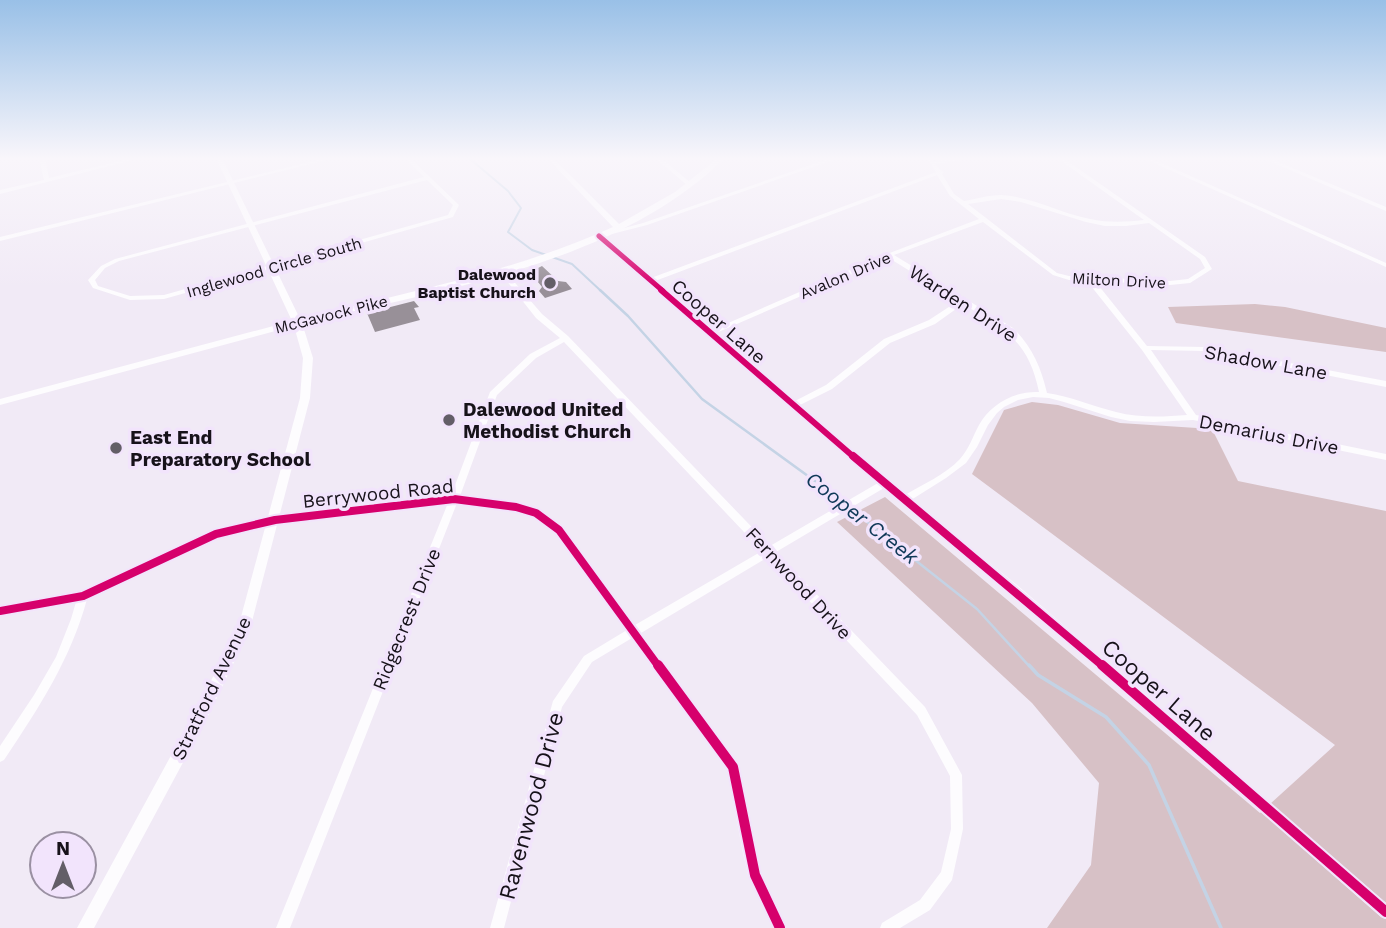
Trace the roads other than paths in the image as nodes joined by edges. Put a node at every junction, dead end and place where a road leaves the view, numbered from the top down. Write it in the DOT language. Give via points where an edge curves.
graph roads {
  1 [pos="155,201"];
  2 [pos="241,201"];
  3 [pos="341,201"];
  4 [pos="450,201"];
  5 [pos="594,201"];
  6 [pos="663,201"];
  7 [pos="709,201"];
  8 [pos="862,201"];
  9 [pos="961,201"];
  10 [pos="974,201"];
  11 [pos="1015,201"];
  12 [pos="1121,201"];
  13 [pos="1243,201"];
  14 [pos="1368,201"];
  15 [pos="964,203"];
  16 [pos="1386,209"];
  17 [pos="633,220"];
  18 [pos="982,220"];
  19 [pos="1149,221"];
  20 [pos="645,224"];
  21 [pos="253,225"];
  22 [pos="621,228"];
  23 [pos="599,236"];
  24 [pos="0,239"];
  25 [pos="889,256"];
  26 [pos="1386,265"];
  27 [pos="272,268"];
  28 [pos="500,270"];
  29 [pos="1090,280"];
  30 [pos="649,281"];
  31 [pos="963,301"];
  32 [pos="297,322"];
  33 [pos="710,333"];
  34 [pos="565,338"];
  35 [pos="1145,348"];
  36 [pos="1386,384"];
  37 [pos="1044,395"];
  38 [pos="0,402"];
  39 [pos="794,405"];
  40 [pos="1193,417"];
  41 [pos="1386,457"];
  42 [pos="884,483"];
  43 [pos="454,499"];
  44 [pos="905,499"];
  45 [pos="275,520"];
  46 [pos="769,550"];
  47 [pos="83,596"];
  48 [pos="0,611"];
  49 [pos="633,632"];
  50 [pos="0,756"];
  51 [pos="1386,912"];
  52 [pos="85,928"];
  53 [pos="283,928"];
  54 [pos="498,928"];
  55 [pos="780,928"];
  56 [pos="887,928"];
  1 -- 24 [label="street"];
  2 -- 21 [label="street, Stratford Avenue"];
  3 -- 21 [label="street"];
  4 -- 27 [label="street, Inglewood Circle South" via="456,208 451,216"];
  5 -- 22 [label="street"];
  6 -- 17 [label="street, McGavock Pike"];
  7 -- 20 [label="street"];
  8 -- 30 [label="street"];
  9 -- 15 [label="street, Milton Drive"];
  10 -- 15 [label="street"];
  11 -- 19 [label="street" via="1091,224 1126,226"];
  12 -- 19 [label="street, Milton Drive"];
  13 -- 26 [label="street"];
  14 -- 16 [label="street"];
  15 -- 18 [label="street, Milton Drive"];
  17 -- 20 [label="street"];
  17 -- 22 [label="street, McGavock Pike"];
  18 -- 25 [label="street, Avalon Drive"];
  18 -- 29 [label="street, Milton Drive" via="1055,274"];
  19 -- 29 [label="street, Milton Drive" via="1203,258 1209,269 1190,281 1170,283"];
  20 -- 22 [label="street"];
  21 -- 27 [label="street, Stratford Avenue"];
  21 -- 27 [label="street, Inglewood Circle South" via="117,260 92,280 106,293 146,298 188,292"];
  22 -- 23 [label="street, McGavock Pike"];
  23 -- 28 [label="street, McGavock Pike"];
  23 -- 30 [label="street, Cooper Lane"];
  25 -- 31 [label="street, Warden Drive"];
  25 -- 33 [label="street, Avalon Drive"];
  27 -- 32 [label="street, Stratford Avenue"];
  28 -- 32 [label="street, McGavock Pike"];
  28 -- 34 [label="street, Fernwood Drive" via="539,316"];
  29 -- 35 [label="street"];
  30 -- 33 [label="street, Cooper Lane"];
  31 -- 37 [label="street, Warden Drive" via="1025,343 1035,358"];
  31 -- 39 [label="street" via="932,322 887,341 829,387"];
  32 -- 38 [label="street, McGavock Pike"];
  32 -- 45 [label="street, Stratford Avenue" via="309,372"];
  33 -- 39 [label="street, Cooper Lane"];
  34 -- 43 [label="street, Ridgecrest Drive" via="533,356 493,394"];
  34 -- 46 [label="street, Fernwood Drive"];
  35 -- 36 [label="street, Shadow Lane" via="1204,349"];
  35 -- 40 [label="street"];
  37 -- 40 [label="street, Demarius Drive" via="1127,418"];
  37 -- 44 [label="street, Demarius Drive" via="1013,398 999,407 984,420 962,461"];
  39 -- 42 [label="street, Cooper Lane"];
  40 -- 41 [label="street, Demarius Drive"];
  42 -- 44 [label="street, Cooper Lane"];
  42 -- 46 [label="street, Ravenwood Drive"];
  43 -- 45 [label="street, Berrywood Road"];
  43 -- 49 [label="street, Berrywood Road" via="516,507 536,513 559,530"];
  43 -- 53 [label="street, Ridgecrest Drive"];
  44 -- 51 [label="street, Cooper Lane"];
  45 -- 47 [label="street, Berrywood Road" via="216,534"];
  45 -- 52 [label="street, Stratford Avenue" via="232,654"];
  46 -- 49 [label="street, Ravenwood Drive"];
  46 -- 56 [label="street, Fernwood Drive" via="921,711 956,775 957,829 947,874 925,905"];
  47 -- 48 [label="street, Berrywood Road"];
  47 -- 50 [label="street" via="75,630 55,674"];
  49 -- 54 [label="street, Ravenwood Drive" via="588,659 557,705"];
  49 -- 55 [label="street, Berrywood Road" via="733,767 752,864"];
}
